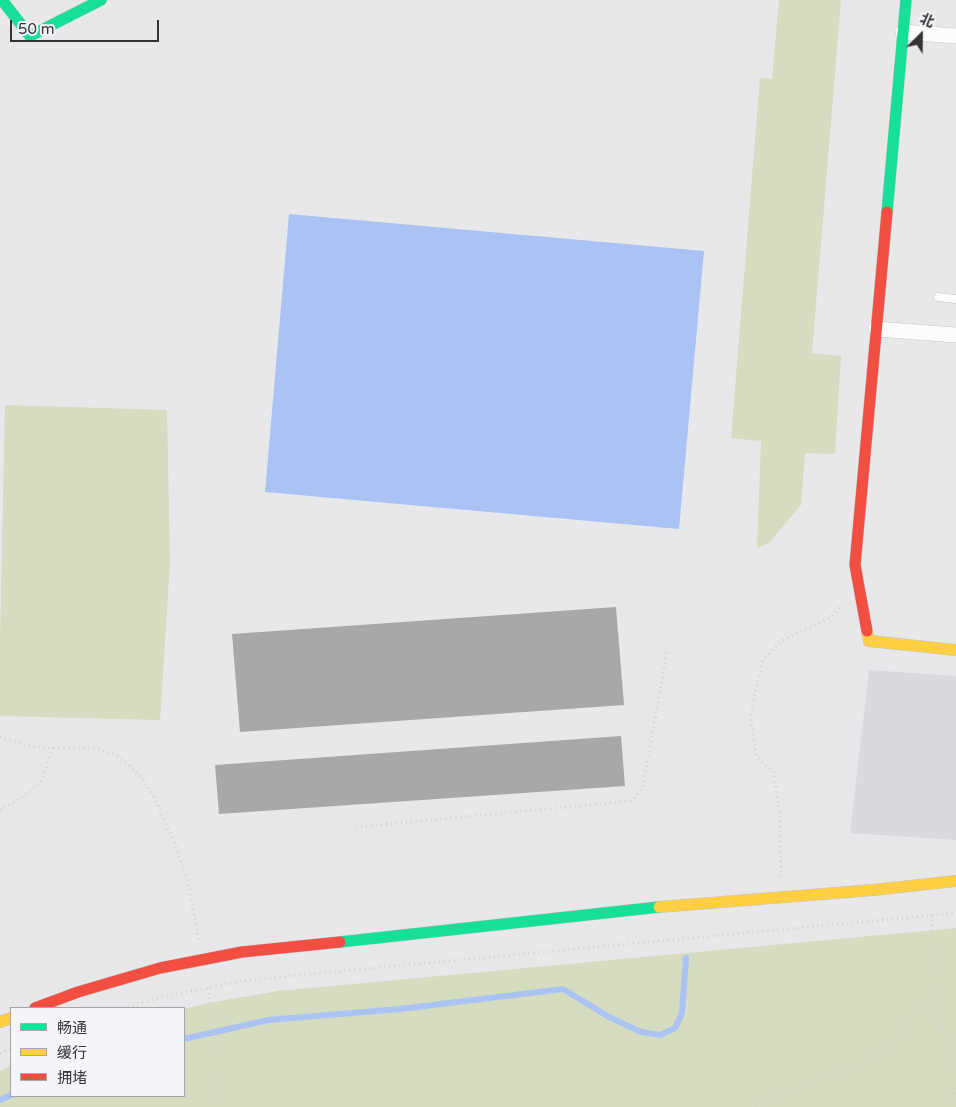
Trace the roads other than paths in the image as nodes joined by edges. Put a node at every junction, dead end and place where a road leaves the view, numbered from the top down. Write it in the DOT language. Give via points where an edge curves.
graph roads {
  1 [pos="2,0"];
  2 [pos="100,0"];
  3 [pos="906,0"];
  4 [pos="903,32"];
  5 [pos="956,36"];
  6 [pos="938,297"];
  7 [pos="956,299"];
  8 [pos="876,329"];
  9 [pos="956,335"];
  10 [pos="956,650"];
  11 [pos="956,881"];
  12 [pos="39,1007"];
  1 -- 2 [label="street" via="30,36"];
  3 -- 4 [label="street"];
  4 -- 5 [label="street"];
  4 -- 8 [label="street"];
  6 -- 7 [label="lane"];
  8 -- 9 [label="street"];
  8 -- 10 [label="street" via="855,565 869,641"];
  11 -- 12 [label="street" via="690,904 242,952 160,968"];
}
